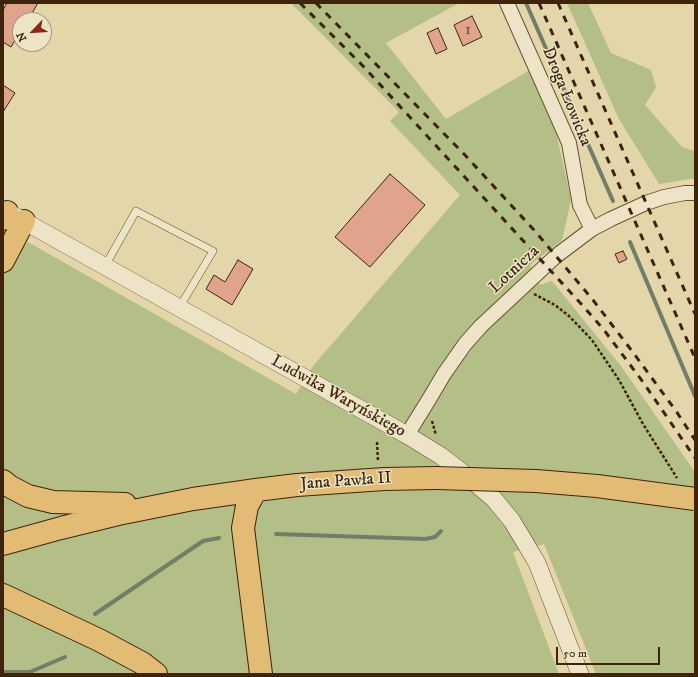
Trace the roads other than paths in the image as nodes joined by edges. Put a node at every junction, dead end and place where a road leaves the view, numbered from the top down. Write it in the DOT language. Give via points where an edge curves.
graph roads {
  1 [pos="507,3"];
  2 [pos="695,193"];
  3 [pos="9,216"];
  4 [pos="592,229"];
  5 [pos="3,261"];
  6 [pos="105,267"];
  7 [pos="179,308"];
  8 [pos="407,435"];
  9 [pos="3,480"];
  10 [pos="256,490"];
  11 [pos="695,499"];
  12 [pos="158,506"];
  13 [pos="3,544"];
  14 [pos="3,596"];
  15 [pos="156,674"];
  16 [pos="261,674"];
  17 [pos="580,674"];
  1 -- 4 [label="street, Droga Łowicka" via="569,143 580,205"];
  2 -- 4 [label="street, Lotnicza" via="656,199"];
  3 -- 5 [label="main road"];
  3 -- 6 [label="street, Ludwika Waryńskiego"];
  4 -- 8 [label="street, Lotnicza" via="556,256 481,326 444,374"];
  6 -- 7 [label="street, Ludwika Waryńskiego"];
  6 -- 7 [label="lane" via="136,211 213,251"];
  7 -- 8 [label="street, Ludwika Waryńskiego"];
  8 -- 17 [label="street, Ludwika Waryńskiego" via="463,473 494,499 512,521 537,564"];
  9 -- 12 [label="main road" via="28,496 53,502"];
  10 -- 11 [label="main road, Jana Pawła II, bridge" via="370,480 436,478 536,481"];
  10 -- 12 [label="main road, Jana Pawła II"];
  10 -- 16 [label="main road" via="247,506 243,528"];
  12 -- 13 [label="main road, Jana Pawła II"];
  14 -- 15 [label="main road" via="100,640 142,663"];
}
